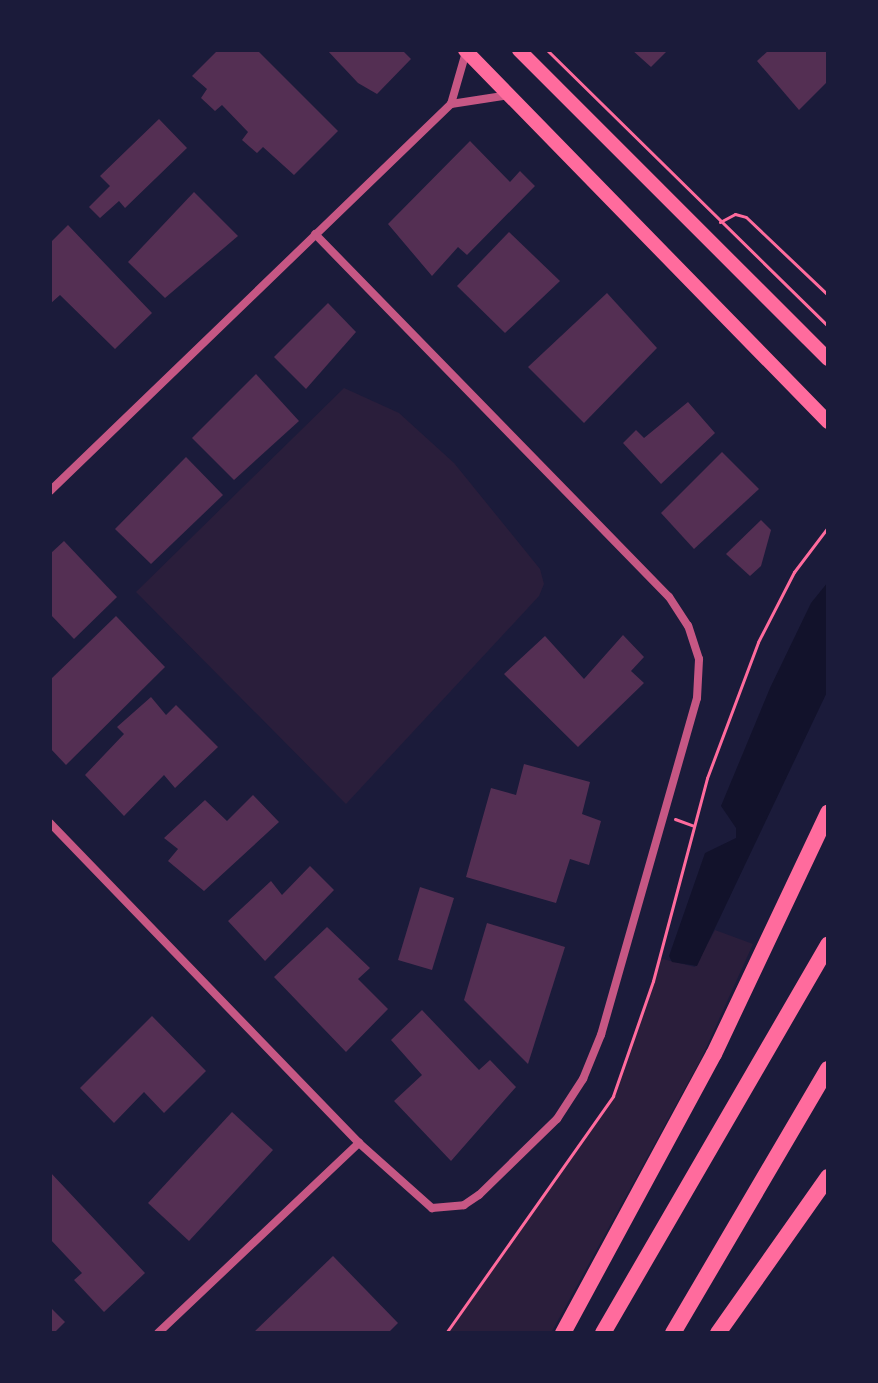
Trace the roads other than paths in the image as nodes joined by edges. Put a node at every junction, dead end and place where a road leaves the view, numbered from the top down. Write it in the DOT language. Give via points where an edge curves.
graph roads {
  1 [pos="466,50"];
  2 [pos="519,50"];
  3 [pos="510,95"];
  4 [pos="451,104"];
  5 [pos="315,234"];
  6 [pos="828,359"];
  7 [pos="828,422"];
  8 [pos="50,491"];
  9 [pos="828,813"];
  10 [pos="50,823"];
  11 [pos="828,945"];
  12 [pos="828,1069"];
  13 [pos="359,1143"];
  14 [pos="828,1177"];
  15 [pos="158,1333"];
  16 [pos="563,1333"];
  17 [pos="603,1333"];
  18 [pos="673,1333"];
  19 [pos="718,1333"];
  1 -- 3 [label="main road"];
  1 -- 4 [label="street"];
  2 -- 6 [label="main road"];
  3 -- 4 [label="street"];
  3 -- 7 [label="main road"];
  4 -- 5 [label="street"];
  5 -- 8 [label="street"];
  5 -- 13 [label="street" via="669,597 688,626 699,659 697,698 601,1035 583,1079 557,1119 479,1195 446,1210 432,1208"];
  9 -- 16 [label="highway" via="714,1054"];
  10 -- 13 [label="street"];
  11 -- 17 [label="highway"];
  12 -- 18 [label="highway"];
  13 -- 15 [label="street"];
  14 -- 19 [label="highway"];
}
